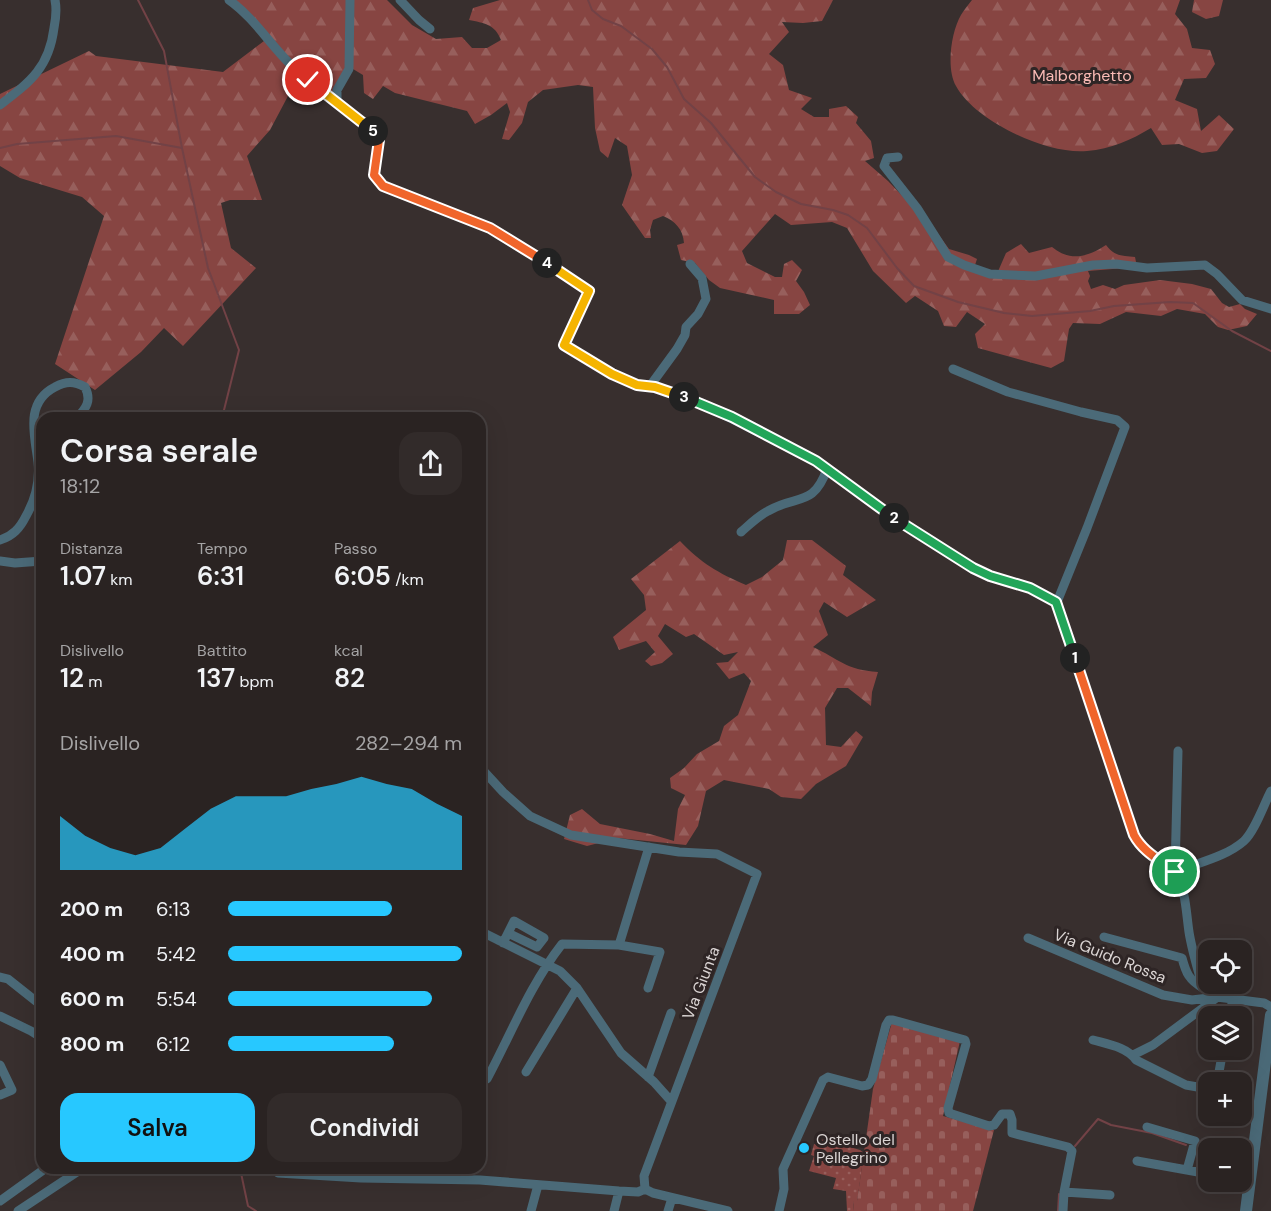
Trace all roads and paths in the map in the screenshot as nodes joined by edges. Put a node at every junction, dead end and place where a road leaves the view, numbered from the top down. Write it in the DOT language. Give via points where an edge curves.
graph roads {
  1 [pos="55,0"];
  2 [pos="229,0"];
  3 [pos="350,0"];
  4 [pos="400,0"];
  5 [pos="430,29"];
  6 [pos="337,102"];
  7 [pos="0,105"];
  8 [pos="898,157"];
  9 [pos="690,264"];
  10 [pos="1271,309"];
  11 [pos="953,369"];
  12 [pos="650,386"];
  13 [pos="82,412"];
  14 [pos="36,452"];
  15 [pos="827,469"];
  16 [pos="36,486"];
  17 [pos="741,532"];
  18 [pos="0,540"];
  19 [pos="0,561"];
  20 [pos="36,561"];
  21 [pos="1056,602"];
  22 [pos="1178,751"];
  23 [pos="486,774"];
  24 [pos="1271,790"];
  25 [pos="649,847"];
  26 [pos="1175,872"];
  27 [pos="508,933"];
  28 [pos="486,934"];
  29 [pos="1104,937"];
  30 [pos="1028,938"];
  31 [pos="503,944"];
  32 [pos="619,945"];
  33 [pos="547,963"];
  34 [pos="1198,968"];
  35 [pos="0,977"];
  36 [pos="1198,985"];
  37 [pos="577,988"];
  38 [pos="648,988"];
  39 [pos="1212,994"];
  40 [pos="1217,997"];
  41 [pos="1233,999"];
  42 [pos="36,1001"];
  43 [pos="1231,1006"];
  44 [pos="1271,1006"];
  45 [pos="671,1013"];
  46 [pos="1271,1015"];
  47 [pos="0,1016"];
  48 [pos="36,1034"];
  49 [pos="1093,1040"];
  50 [pos="1133,1055"];
  51 [pos="0,1065"];
  52 [pos="526,1072"];
  53 [pos="648,1077"];
  54 [pos="487,1079"];
  55 [pos="1198,1087"];
  56 [pos="0,1095"];
  57 [pos="671,1101"];
  58 [pos="1147,1127"];
  59 [pos="1252,1138"];
  60 [pos="1137,1161"];
  61 [pos="1187,1170"];
  62 [pos="1198,1172"];
  63 [pos="38,1174"];
  64 [pos="74,1174"];
  65 [pos="295,1174"];
  66 [pos="538,1185"];
  67 [pos="645,1189"];
  68 [pos="619,1191"];
  69 [pos="1064,1192"];
  70 [pos="1245,1192"];
  71 [pos="1110,1195"];
  72 [pos="672,1198"];
  73 [pos="0,1201"];
  74 [pos="18,1211"];
  75 [pos="531,1211"];
  76 [pos="614,1211"];
  77 [pos="668,1211"];
  78 [pos="728,1211"];
  79 [pos="779,1211"];
  80 [pos="1064,1211"];
  81 [pos="1246,1211"];
  1 -- 7 [label="street" via="52,46 44,64"];
  2 -- 6 [label="street" via="242,9 290,64"];
  3 -- 6 [label="street" via="350,69 337,90"];
  4 -- 5 [label="street"];
  6 -- 12 [label="street" via="376,134 379,147 374,175 383,186 490,228 589,291 564,345 612,374"];
  8 -- 10 [label="street" via="887,158 884,166 948,257 964,265 990,274 1036,276 1104,264 1147,268 1205,265 1242,300"];
  9 -- 12 [label="street" via="702,278 706,300"];
  11 -- 21 [label="street" via="1008,392 1117,420 1125,427"];
  12 -- 15 [label="street" via="722,413"];
  13 -- 14 [label="street" via="89,395 85,387 68,382 50,390 35,408"];
  15 -- 17 [label="street" via="818,490 766,512"];
  15 -- 21 [label="street" via="880,509 973,568 1030,588"];
  16 -- 18 [label="street" via="22,524 11,537"];
  19 -- 20 [label="street"];
  21 -- 26 [label="street" via="1134,835 1146,852"];
  22 -- 26 [label="street"];
  23 -- 25 [label="street" via="530,816 549,826 577,837"];
  24 -- 26 [label="street" via="1245,841"];
  25 -- 32 [label="street"];
  25 -- 57 [label="street, Via Giunta" via="717,854 757,874"];
  26 -- 34 [label="street" via="1187,909"];
  27 -- 31 [label="street"];
  28 -- 31 [label="street"];
  29 -- 36 [label="street" via="1182,958 1186,974"];
  30 -- 40 [label="street, Via Guido Rossa" via="1163,994 1192,1000"];
  31 -- 33 [label="street"];
  32 -- 33 [label="street" via="562,944"];
  32 -- 38 [label="street" via="660,952"];
  33 -- 37 [label="street"];
  33 -- 54 [label="street"];
  35 -- 42 [label="street"];
  37 -- 52 [label="street"];
  37 -- 53 [label="street" via="615,1046"];
  39 -- 40 [label="street"];
  40 -- 41 [label="street"];
  40 -- 50 [label="street" via="1153,1046"];
  41 -- 43 [label="street"];
  41 -- 44 [label="street"];
  45 -- 53 [label="street"];
  46 -- 59 [label="street"];
  47 -- 48 [label="street"];
  49 -- 50 [label="street"];
  50 -- 55 [label="street" via="1186,1085"];
  51 -- 56 [label="street" via="12,1090"];
  53 -- 57 [label="street"];
  57 -- 67 [label="street, Via Giunta" via="644,1176"];
  58 -- 61 [label="street" via="1195,1141"];
  60 -- 61 [label="street"];
  61 -- 62 [label="street"];
  63 -- 73 [label="street"];
  64 -- 74 [label="street"];
  65 -- 66 [label="street"];
  66 -- 68 [label="street"];
  66 -- 75 [label="street"];
  67 -- 68 [label="street"];
  67 -- 72 [label="street"];
  68 -- 76 [label="street"];
  69 -- 71 [label="street"];
  69 -- 79 [label="street" via="1072,1151 1012,1133 1010,1114 1002,1114 994,1125 988,1126 948,1113 965,1040 889,1020 867,1085 828,1077 823,1080 783,1169"];
  69 -- 80 [label="street"];
  70 -- 81 [label="street"];
  72 -- 77 [label="street"];
  72 -- 78 [label="street"];
}
